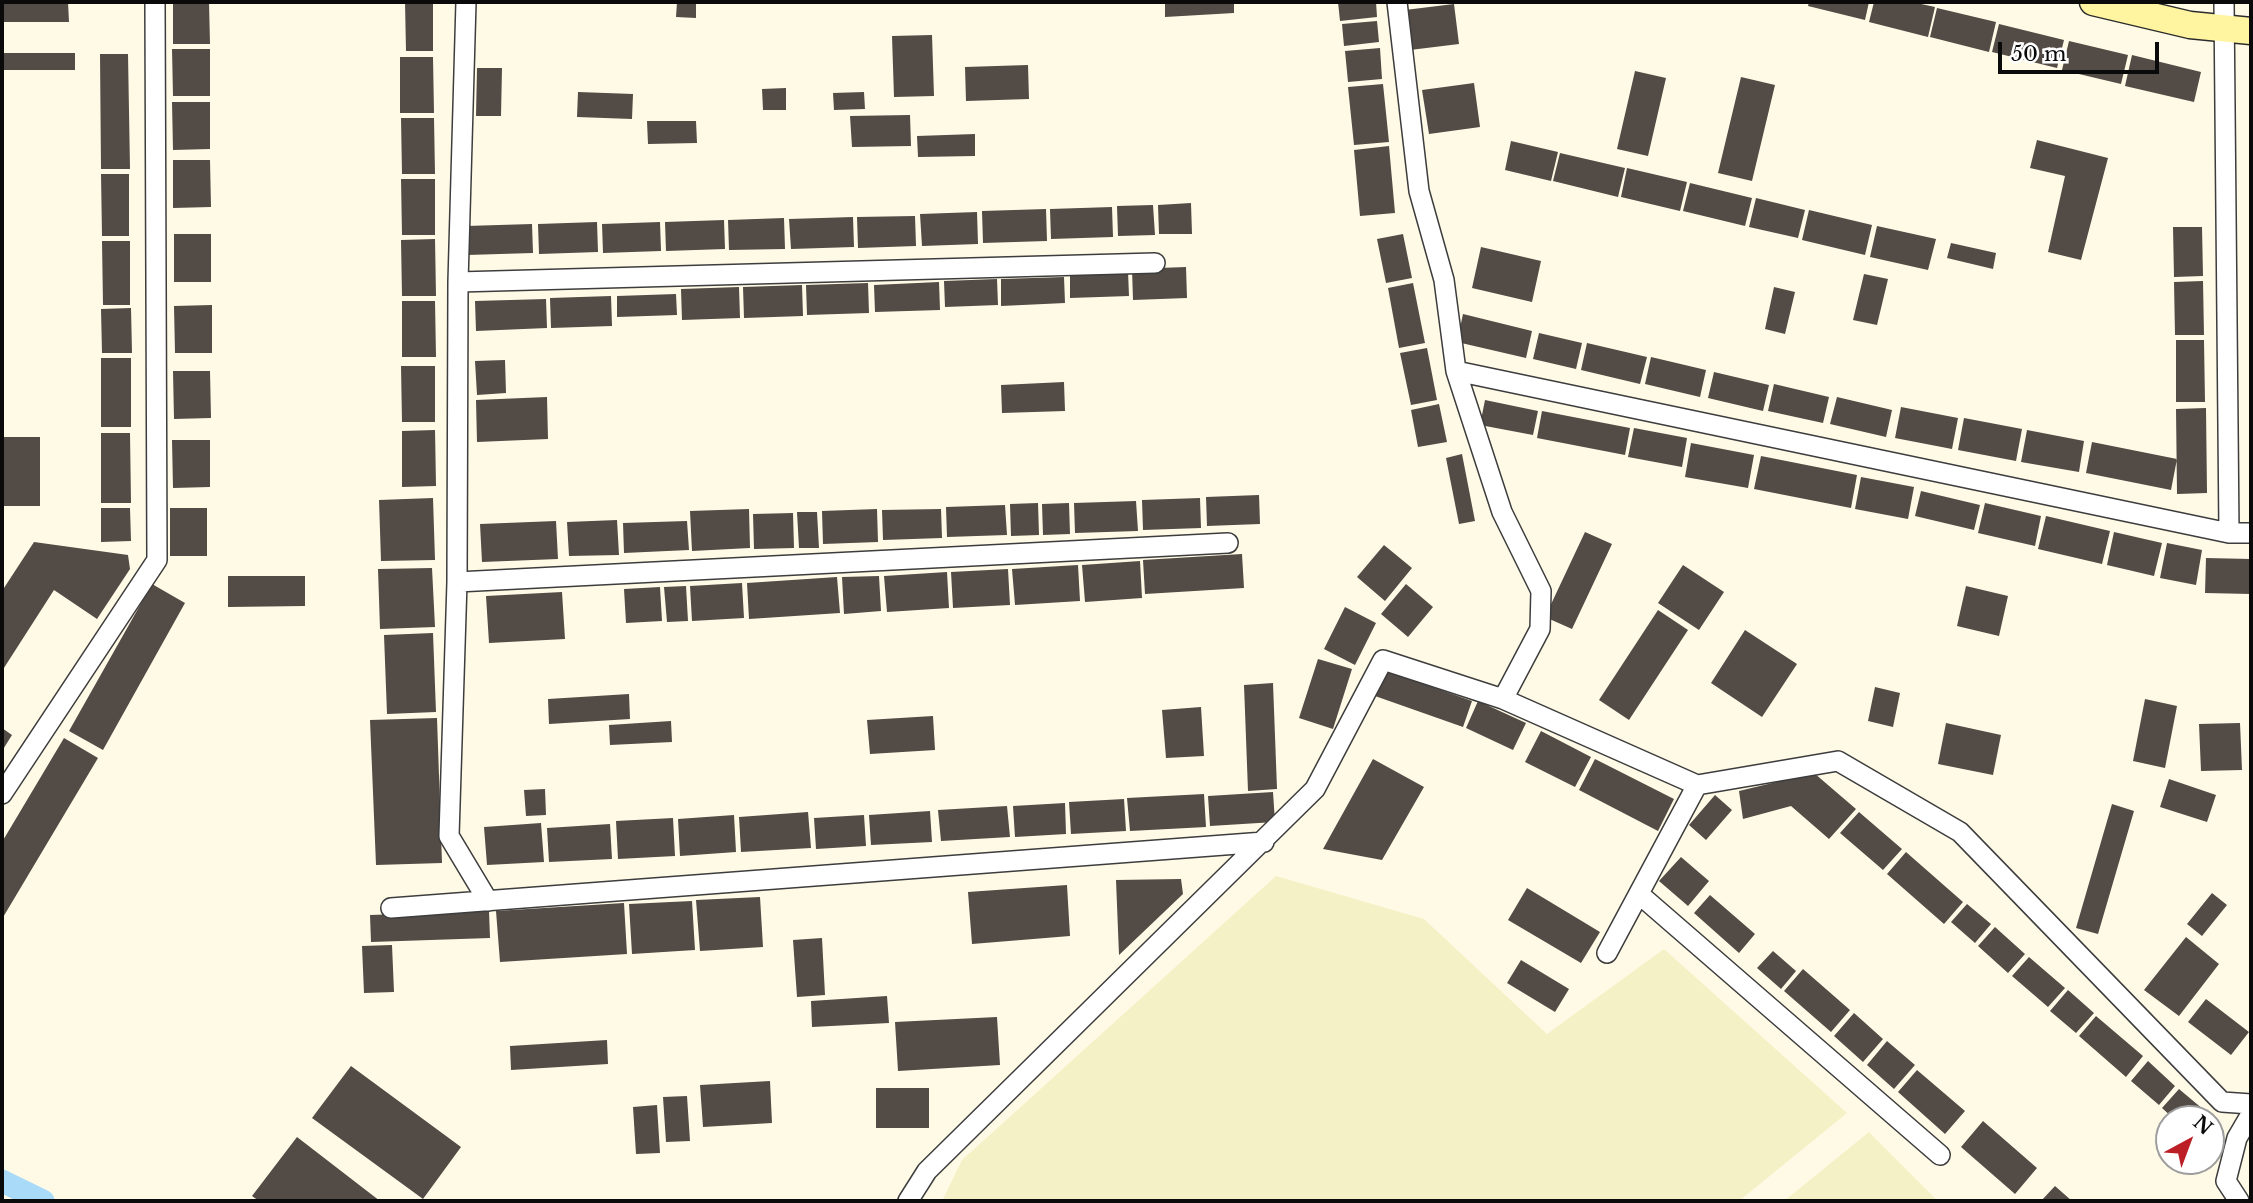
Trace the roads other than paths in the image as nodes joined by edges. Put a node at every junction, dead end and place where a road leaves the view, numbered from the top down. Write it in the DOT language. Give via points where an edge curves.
graph roads {
  1 [pos="155,2"];
  2 [pos="466,2"];
  3 [pos="1397,2"];
  4 [pos="2093,2"];
  5 [pos="2224,2"];
  6 [pos="2238,30"];
  7 [pos="1155,263"];
  8 [pos="458,282"];
  9 [pos="1456,371"];
  10 [pos="2229,533"];
  11 [pos="2251,533"];
  12 [pos="1228,542"];
  13 [pos="457,582"];
  14 [pos="1503,699"];
  15 [pos="1697,785"];
  16 [pos="2,794"];
  17 [pos="1264,842"];
  18 [pos="1639,894"];
  19 [pos="488,901"];
  20 [pos="391,908"];
  21 [pos="1607,953"];
  22 [pos="2251,1104"];
  23 [pos="2251,1114"];
  24 [pos="1940,1154"];
  25 [pos="908,1201"];
  26 [pos="2239,1201"];
  1 -- 16 [label="street" via="157,559"];
  2 -- 8 [label="street"];
  3 -- 9 [label="street" via="1419,191 1444,280"];
  4 -- 6 [label="main road" via="2190,25"];
  5 -- 6 [label="street"];
  6 -- 10 [label="street"];
  7 -- 8 [label="street"];
  8 -- 13 [label="street"];
  9 -- 10 [label="street"];
  9 -- 14 [label="street" via="1502,512 1541,591 1539,629"];
  10 -- 11 [label="street"];
  12 -- 13 [label="street"];
  13 -- 19 [label="street" via="449,836"];
  14 -- 15 [label="street"];
  14 -- 17 [label="street" via="1382,660 1315,789"];
  15 -- 18 [label="street"];
  15 -- 22 [label="street" via="1838,761 1960,832 2222,1102"];
  17 -- 19 [label="street"];
  17 -- 25 [label="street" via="927,1171"];
  18 -- 21 [label="street"];
  18 -- 24 [label="street"];
  19 -- 20 [label="street"];
  23 -- 26 [label="street" via="2237,1138 2226,1181"];
}
